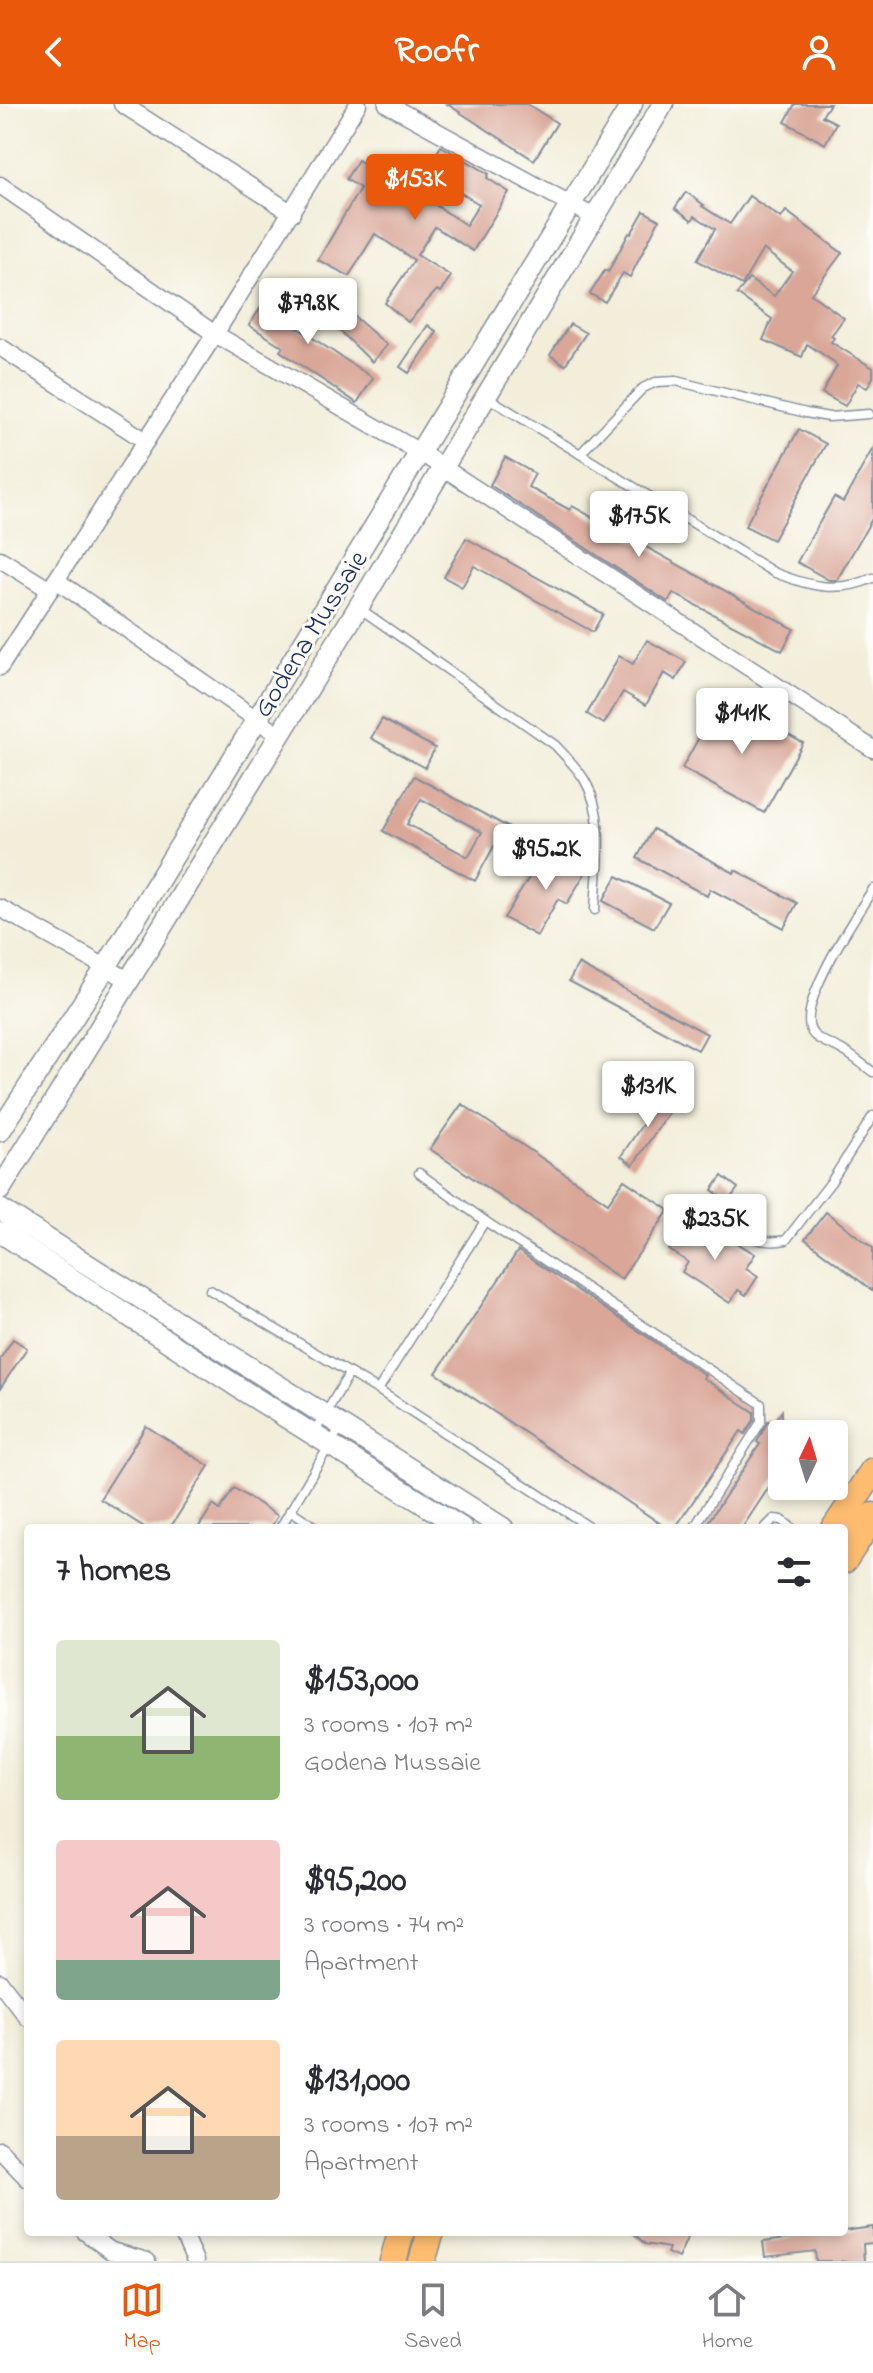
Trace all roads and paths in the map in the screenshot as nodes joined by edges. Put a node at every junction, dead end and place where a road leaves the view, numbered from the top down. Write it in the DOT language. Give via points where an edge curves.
graph roads {
  1 [pos="122,104"];
  2 [pos="358,104"];
  3 [pos="387,104"];
  4 [pos="632,104"];
  5 [pos="663,104"];
  6 [pos="0,185"];
  7 [pos="571,203"];
  8 [pos="292,213"];
  9 [pos="594,217"];
  10 [pos="215,334"];
  11 [pos="0,347"];
  12 [pos="486,396"];
  13 [pos="869,414"];
  14 [pos="146,441"];
  15 [pos="421,453"];
  16 [pos="580,454"];
  17 [pos="441,469"];
  18 [pos="0,559"];
  19 [pos="873,578"];
  20 [pos="53,585"];
  21 [pos="358,608"];
  22 [pos="0,667"];
  23 [pos="257,720"];
  24 [pos="279,735"];
  25 [pos="873,749"];
  26 [pos="873,889"];
  27 [pos="0,908"];
  28 [pos="595,910"];
  29 [pos="106,967"];
  30 [pos="130,981"];
  31 [pos="873,1072"];
  32 [pos="873,1116"];
  33 [pos="0,1131"];
  34 [pos="419,1173"];
  35 [pos="0,1190"];
  36 [pos="708,1208"];
  37 [pos="0,1209"];
  38 [pos="485,1221"];
  39 [pos="0,1232"];
  40 [pos="210,1290"];
  41 [pos="349,1374"];
  42 [pos="378,1390"];
  43 [pos="333,1420"];
  44 [pos="322,1438"];
  45 [pos="872,1476"];
  46 [pos="290,1510"];
  47 [pos="873,1516"];
  48 [pos="282,1524"];
  49 [pos="311,1524"];
  50 [pos="456,1524"];
  51 [pos="497,1524"];
  52 [pos="585,1524"];
  53 [pos="697,1524"];
  54 [pos="769,1524"];
  55 [pos="787,1524"];
  56 [pos="838,1524"];
  57 [pos="848,1554"];
  58 [pos="0,1982"];
  59 [pos="24,2013"];
  60 [pos="0,2150"];
  61 [pos="24,2175"];
  62 [pos="90,2236"];
  63 [pos="184,2236"];
  64 [pos="400,2236"];
  65 [pos="430,2236"];
  66 [pos="147,2261"];
  67 [pos="195,2261"];
  68 [pos="393,2261"];
  69 [pos="422,2261"];
  1 -- 8 [label="street"];
  2 -- 8 [label="street"];
  3 -- 7 [label="street"];
  4 -- 7 [label="street, Godena Mussaie"];
  5 -- 9 [label="street, Godena Mussaie"];
  6 -- 10 [label="street"];
  7 -- 9 [label="street"];
  7 -- 15 [label="street, Godena Mussaie"];
  8 -- 10 [label="street"];
  9 -- 12 [label="street, Godena Mussaie"];
  10 -- 14 [label="street"];
  10 -- 15 [label="street"];
  11 -- 14 [label="street"];
  12 -- 16 [label="lane"];
  12 -- 17 [label="street, Godena Mussaie"];
  13 -- 16 [label="lane" via="829,417 676,381 656,382 643,388"];
  14 -- 20 [label="street"];
  15 -- 17 [label="street"];
  15 -- 23 [label="street, Godena Mussaie"];
  16 -- 19 [label="lane" via="773,572 822,587 853,586"];
  17 -- 21 [label="street, Godena Mussaie"];
  17 -- 25 [label="street"];
  18 -- 20 [label="street"];
  20 -- 22 [label="street"];
  20 -- 23 [label="street"];
  21 -- 24 [label="street, Godena Mussaie"];
  21 -- 28 [label="lane" via="555,745 578,770 595,804 599,834"];
  23 -- 24 [label="street"];
  23 -- 29 [label="street, Godena Mussaie"];
  24 -- 30 [label="street, Godena Mussaie"];
  26 -- 31 [label="lane" via="842,938 807,1021 813,1034"];
  27 -- 29 [label="street"];
  29 -- 30 [label="street"];
  29 -- 33 [label="street, Godena Mussaie"];
  30 -- 35 [label="street, Godena Mussaie"];
  32 -- 36 [label="lane" via="786,1240 757,1241"];
  34 -- 38 [label="lane"];
  37 -- 43 [label="street"];
  38 -- 42 [label="lane"];
  38 -- 53 [label="lane" via="761,1404 761,1422"];
  39 -- 44 [label="street"];
  40 -- 41 [label="lane"];
  41 -- 42 [label="lane"];
  41 -- 43 [label="lane"];
  42 -- 52 [label="lane"];
  43 -- 44 [label="lane"];
  43 -- 44 [label="lane"];
  43 -- 51 [label="street"];
  44 -- 46 [label="lane"];
  44 -- 50 [label="street"];
  45 -- 56 [label="main road"];
  46 -- 48 [label="lane"];
  46 -- 49 [label="lane"];
  47 -- 57 [label="main road"];
  54 -- 55 [label="lane" via="774,1519"];
  58 -- 59 [label="street"];
  60 -- 61 [label="street"];
  62 -- 66 [label="street" via="111,2251"];
  63 -- 67 [label="street"];
  64 -- 68 [label="main road"];
  65 -- 69 [label="main road"];
}
